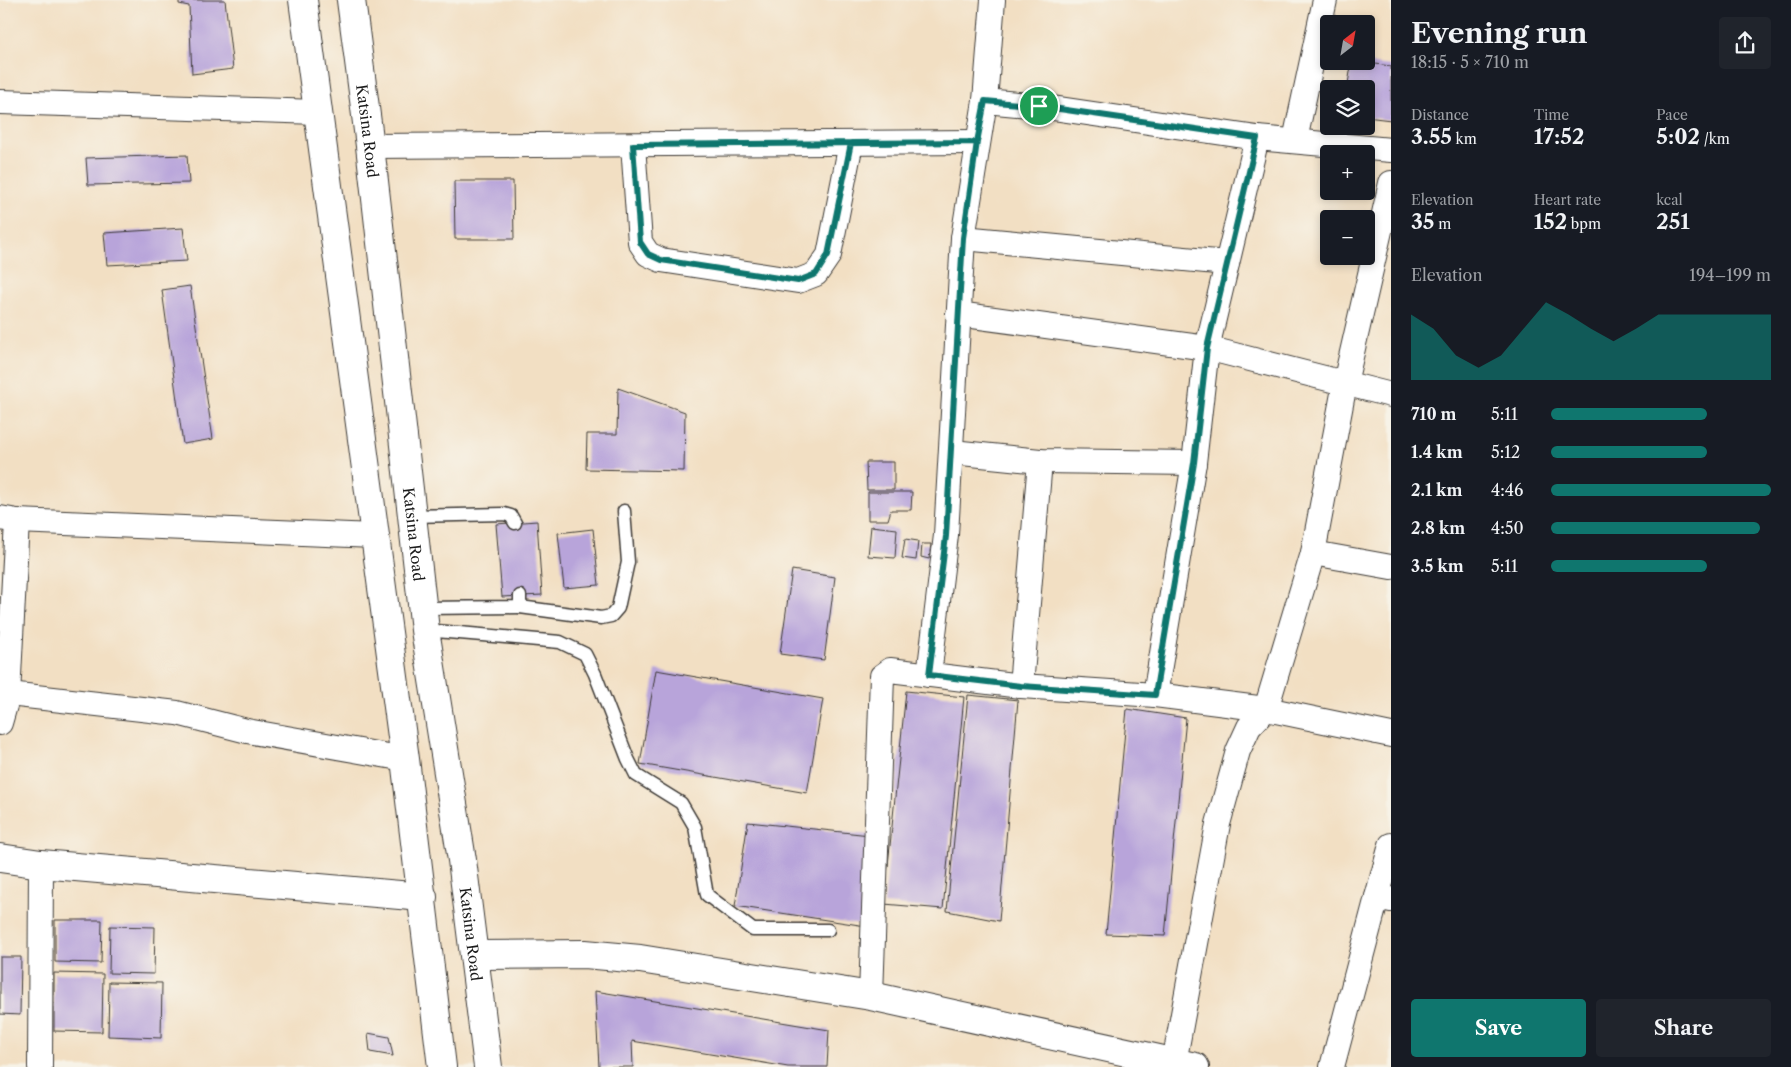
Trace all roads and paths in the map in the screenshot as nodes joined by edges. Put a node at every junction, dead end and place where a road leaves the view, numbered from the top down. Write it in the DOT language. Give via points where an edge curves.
graph roads {
  1 [pos="303,0"];
  2 [pos="351,0"];
  3 [pos="993,0"];
  4 [pos="1325,0"];
  5 [pos="985,101"];
  6 [pos="0,102"];
  7 [pos="318,112"];
  8 [pos="1257,138"];
  9 [pos="1295,140"];
  10 [pos="977,142"];
  11 [pos="851,143"];
  12 [pos="633,145"];
  13 [pos="370,146"];
  14 [pos="1391,150"];
  15 [pos="1391,183"];
  16 [pos="963,238"];
  17 [pos="1228,263"];
  18 [pos="958,314"];
  19 [pos="1207,348"];
  20 [pos="1345,383"];
  21 [pos="1391,395"];
  22 [pos="952,452"];
  23 [pos="1040,461"];
  24 [pos="1194,463"];
  25 [pos="624,511"];
  26 [pos="411,516"];
  27 [pos="9,520"];
  28 [pos="515,523"];
  29 [pos="374,536"];
  30 [pos="1313,553"];
  31 [pos="1391,567"];
  32 [pos="424,619"];
  33 [pos="929,675"];
  34 [pos="1021,686"];
  35 [pos="4,694"];
  36 [pos="1155,695"];
  37 [pos="1266,709"];
  38 [pos="0,723"];
  39 [pos="1391,735"];
  40 [pos="405,759"];
  41 [pos="1391,844"];
  42 [pos="0,858"];
  43 [pos="462,860"];
  44 [pos="418,861"];
  45 [pos="41,864"];
  46 [pos="423,897"];
  47 [pos="1384,898"];
  48 [pos="828,930"];
  49 [pos="475,955"];
  50 [pos="871,996"];
  51 [pos="1185,1065"];
  52 [pos="40,1067"];
  53 [pos="442,1067"];
  54 [pos="488,1067"];
  55 [pos="1332,1067"];
  1 -- 7 [label="main road"];
  2 -- 13 [label="main road, Katsina Road"];
  3 -- 5 [label="street"];
  4 -- 9 [label="street"];
  5 -- 8 [label="street"];
  5 -- 10 [label="street"];
  6 -- 7 [label="street"];
  7 -- 29 [label="main road"];
  8 -- 9 [label="street"];
  8 -- 17 [label="street"];
  9 -- 14 [label="street"];
  10 -- 11 [label="street"];
  10 -- 16 [label="street"];
  11 -- 12 [label="street"];
  11 -- 12 [label="street" via="828,255 816,274 798,281 661,260 648,254 640,242"];
  12 -- 13 [label="street"];
  13 -- 26 [label="main road, Katsina Road"];
  15 -- 20 [label="street"];
  16 -- 17 [label="street"];
  16 -- 18 [label="street"];
  17 -- 19 [label="street"];
  18 -- 19 [label="street"];
  18 -- 22 [label="street"];
  19 -- 20 [label="street"];
  19 -- 24 [label="street"];
  20 -- 21 [label="street"];
  20 -- 30 [label="street"];
  22 -- 23 [label="street"];
  22 -- 33 [label="street" via="946,536"];
  23 -- 24 [label="street"];
  23 -- 34 [label="street"];
  24 -- 36 [label="street"];
  25 -- 32 [label="lane" via="628,562 618,608 611,616 601,618 520,602"];
  26 -- 28 [label="lane" via="504,514 511,516"];
  26 -- 32 [label="main road, Katsina Road"];
  27 -- 29 [label="street"];
  27 -- 35 [label="street"];
  29 -- 40 [label="main road"];
  30 -- 31 [label="street"];
  30 -- 37 [label="street"];
  32 -- 43 [label="main road, Katsina Road"];
  32 -- 48 [label="lane" via="560,642 585,654 636,775 681,803 695,827 708,895 753,930"];
  33 -- 34 [label="street"];
  33 -- 50 [label="street" via="890,670 882,676"];
  34 -- 36 [label="street"];
  35 -- 38 [label="street"];
  35 -- 40 [label="street" via="177,713 247,731"];
  36 -- 37 [label="street"];
  37 -- 39 [label="street"];
  37 -- 51 [label="street" via="1249,727 1238,750 1221,814"];
  40 -- 44 [label="main road"];
  41 -- 47 [label="street"];
  42 -- 45 [label="main road"];
  43 -- 44 [label="main road"];
  43 -- 49 [label="main road, Katsina Road"];
  44 -- 46 [label="main road"];
  45 -- 46 [label="main road"];
  45 -- 52 [label="street"];
  46 -- 53 [label="main road"];
  47 -- 55 [label="street"];
  49 -- 50 [label="main road" via="585,954 640,959"];
  49 -- 54 [label="main road, Katsina Road"];
  50 -- 51 [label="main road"];
}
